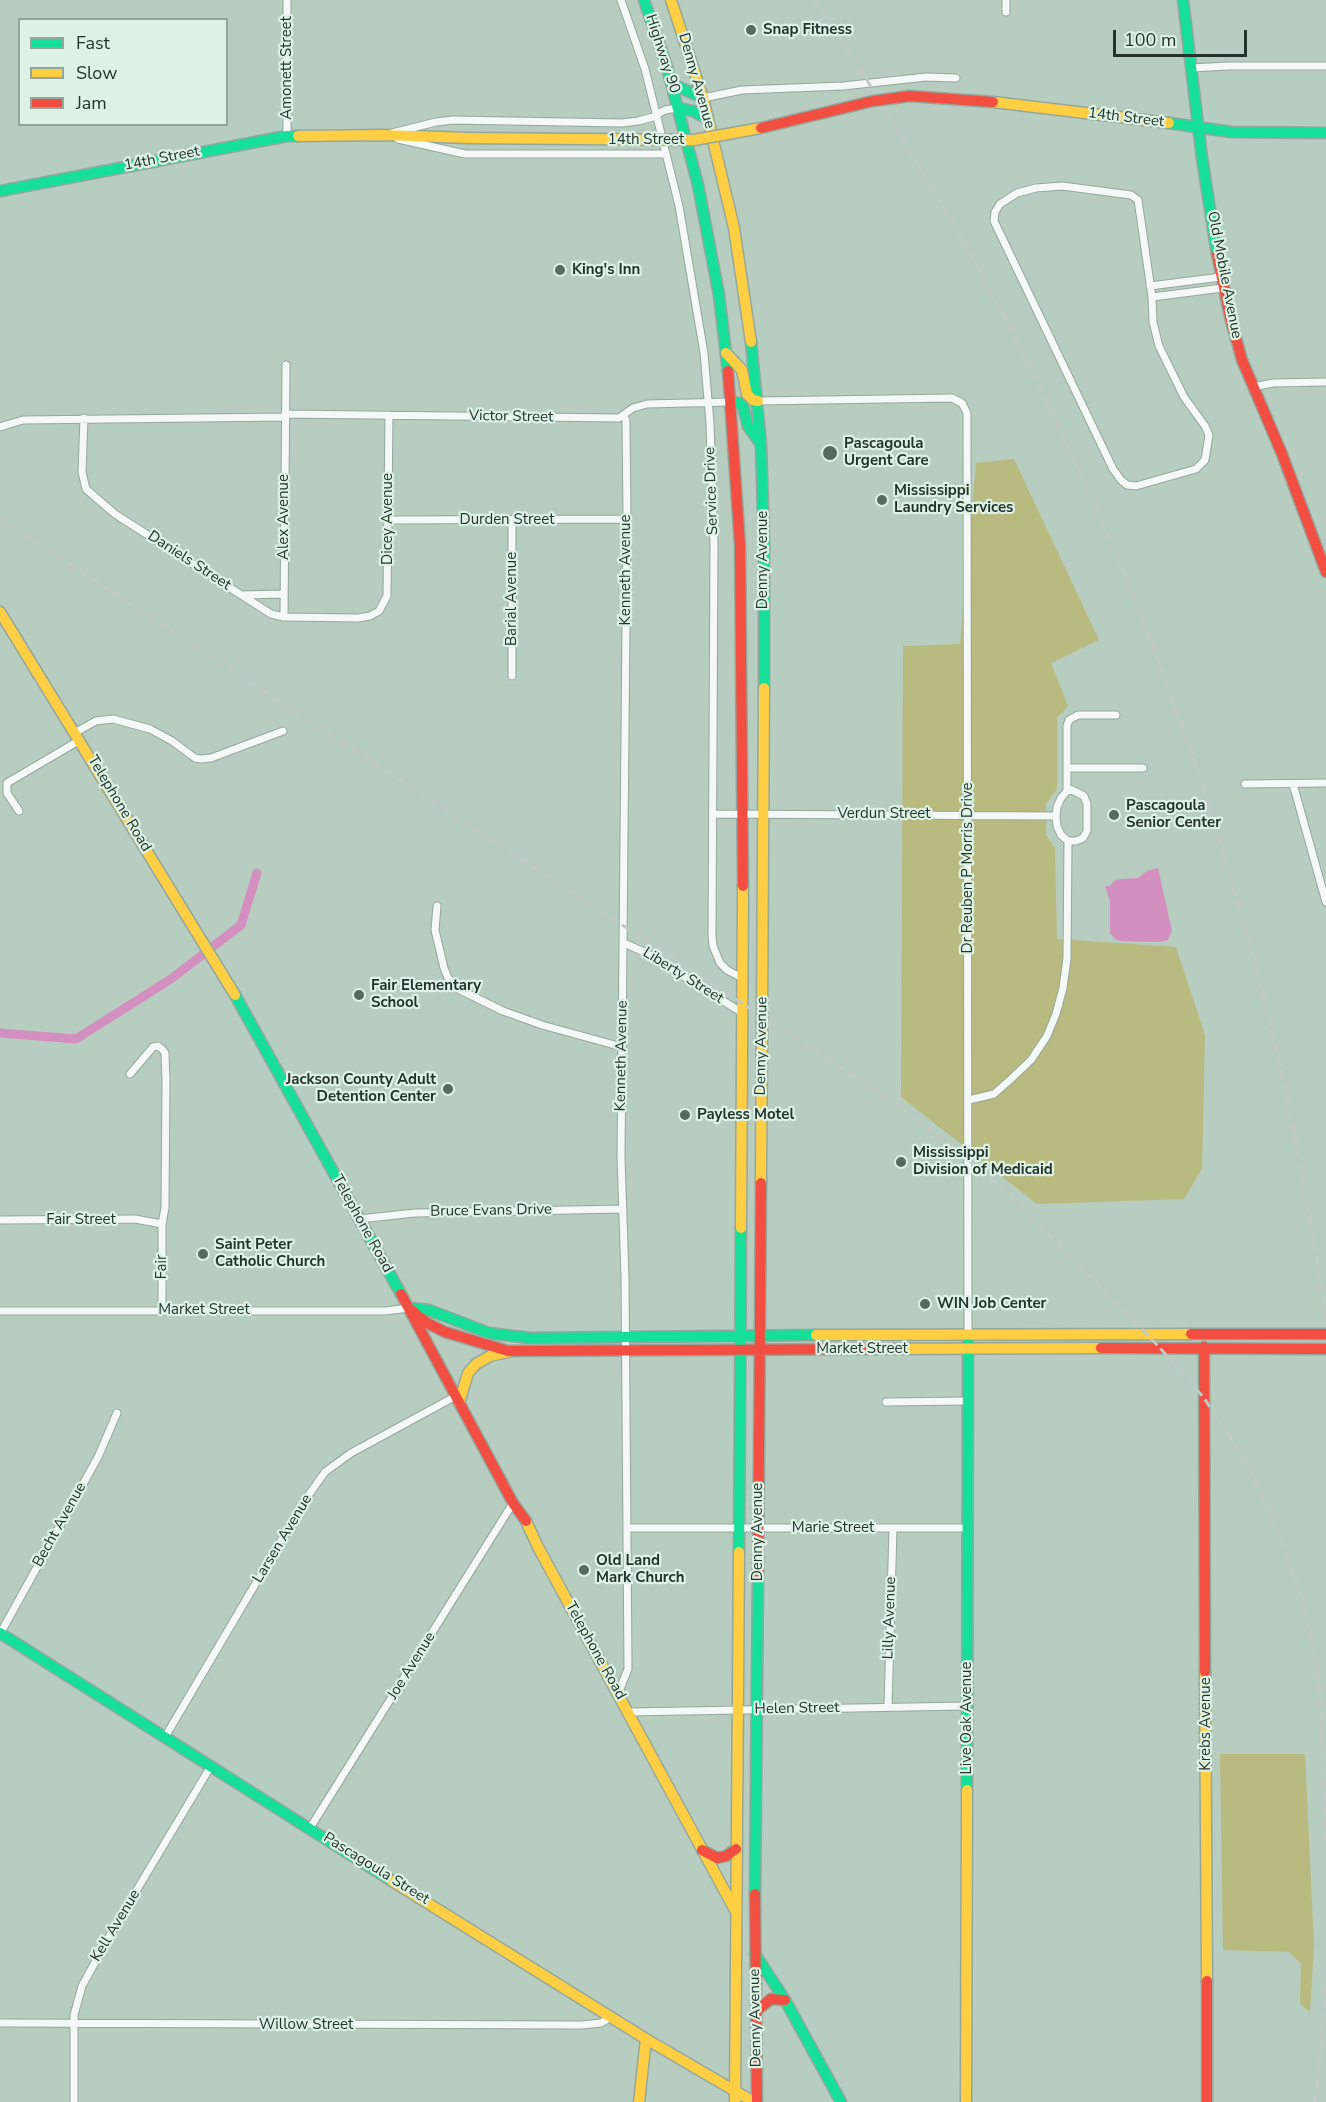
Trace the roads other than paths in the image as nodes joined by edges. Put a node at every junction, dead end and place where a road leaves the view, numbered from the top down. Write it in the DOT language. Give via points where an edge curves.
graph roads {
  1 [pos="287,0"];
  2 [pos="621,0"];
  3 [pos="644,0"];
  4 [pos="671,0"];
  5 [pos="1006,0"];
  6 [pos="1183,0"];
  7 [pos="1006,12"];
  8 [pos="1326,66"];
  9 [pos="1192,68"];
  10 [pos="956,78"];
  11 [pos="672,84"];
  12 [pos="703,98"];
  13 [pos="678,108"];
  14 [pos="656,114"];
  15 [pos="708,119"];
  16 [pos="1199,129"];
  17 [pos="1326,133"];
  18 [pos="384,135"];
  19 [pos="287,136"];
  20 [pos="666,154"];
  21 [pos="0,191"];
  22 [pos="1221,277"];
  23 [pos="1150,286"];
  24 [pos="1223,288"];
  25 [pos="1152,297"];
  26 [pos="726,353"];
  27 [pos="286,365"];
  28 [pos="1326,382"];
  29 [pos="1253,387"];
  30 [pos="758,401"];
  31 [pos="732,402"];
  32 [pos="708,403"];
  33 [pos="285,415"];
  34 [pos="389,415"];
  35 [pos="624,417"];
  36 [pos="84,418"];
  37 [pos="0,427"];
  38 [pos="761,445"];
  39 [pos="627,519"];
  40 [pos="388,520"];
  41 [pos="512,521"];
  42 [pos="1326,572"];
  43 [pos="284,594"];
  44 [pos="241,595"];
  45 [pos="0,612"];
  46 [pos="370,616"];
  47 [pos="284,617"];
  48 [pos="512,676"];
  49 [pos="1116,715"];
  50 [pos="283,731"];
  51 [pos="78,736"];
  52 [pos="1067,768"];
  53 [pos="1143,768"];
  54 [pos="1326,783"];
  55 [pos="1245,784"];
  56 [pos="1293,784"];
  57 [pos="1067,791"];
  58 [pos="19,811"];
  59 [pos="713,814"];
  60 [pos="744,814"];
  61 [pos="764,814"];
  62 [pos="968,814"];
  63 [pos="1056,816"];
  64 [pos="1068,841"];
  65 [pos="1326,902"];
  66 [pos="437,906"];
  67 [pos="624,943"];
  68 [pos="742,978"];
  69 [pos="741,1012"];
  70 [pos="622,1047"];
  71 [pos="130,1074"];
  72 [pos="969,1100"];
  73 [pos="623,1209"];
  74 [pos="359,1219"];
  75 [pos="0,1220"];
  76 [pos="162,1224"];
  77 [pos="409,1308"];
  78 [pos="0,1311"];
  79 [pos="162,1311"];
  80 [pos="968,1334"];
  81 [pos="1326,1334"];
  82 [pos="739,1336"];
  83 [pos="759,1336"];
  84 [pos="625,1338"];
  85 [pos="1204,1347"];
  86 [pos="968,1348"];
  87 [pos="759,1349"];
  88 [pos="1326,1349"];
  89 [pos="739,1350"];
  90 [pos="508,1352"];
  91 [pos="625,1352"];
  92 [pos="458,1400"];
  93 [pos="969,1401"];
  94 [pos="886,1402"];
  95 [pos="117,1413"];
  96 [pos="513,1503"];
  97 [pos="627,1528"];
  98 [pos="738,1528"];
  99 [pos="758,1528"];
  100 [pos="893,1528"];
  101 [pos="968,1528"];
  102 [pos="0,1634"];
  103 [pos="618,1694"];
  104 [pos="967,1706"];
  105 [pos="888,1707"];
  106 [pos="757,1709"];
  107 [pos="737,1710"];
  108 [pos="628,1712"];
  109 [pos="165,1737"];
  110 [pos="211,1766"];
  111 [pos="310,1828"];
  112 [pos="736,1849"];
  113 [pos="702,1850"];
  114 [pos="736,1913"];
  115 [pos="755,1954"];
  116 [pos="785,2000"];
  117 [pos="756,2011"];
  118 [pos="611,2017"];
  119 [pos="0,2023"];
  120 [pos="74,2024"];
  121 [pos="646,2039"];
  122 [pos="735,2097"];
  123 [pos="74,2102"];
  124 [pos="639,2102"];
  125 [pos="755,2102"];
  126 [pos="841,2102"];
  127 [pos="966,2102"];
  128 [pos="1207,2102"];
  1 -- 19 [label="street, Amonett Street"];
  2 -- 14 [label="street, Service Drive"];
  3 -- 11 [label="main road, Highway 90"];
  4 -- 12 [label="main road, Denny Avenue"];
  5 -- 7 [label="street"];
  6 -- 9 [label="main road, Old Mobile Avenue"];
  8 -- 9 [label="street"];
  9 -- 16 [label="main road, Old Mobile Avenue"];
  10 -- 12 [label="street" via="750,89"];
  11 -- 12 [label="main road"];
  11 -- 13 [label="main road, Highway 90"];
  12 -- 15 [label="main road, Denny Avenue"];
  13 -- 14 [label="street"];
  13 -- 15 [label="main road"];
  13 -- 26 [label="main road, Denny Avenue" via="708,237"];
  14 -- 18 [label="street" via="622,123 453,120"];
  14 -- 20 [label="street, Service Drive"];
  15 -- 30 [label="main road, Denny Avenue" via="736,238"];
  16 -- 17 [label="main road, 14th Street"];
  16 -- 18 [label="main road, 14th Street, bridge" via="973,99 910,96 694,140"];
  16 -- 22 [label="main road, Old Mobile Avenue"];
  18 -- 19 [label="main road, 14th Street"];
  18 -- 20 [label="street" via="465,154"];
  19 -- 21 [label="main road, 14th Street"];
  20 -- 32 [label="street, Service Drive" via="688,254"];
  22 -- 23 [label="street"];
  22 -- 24 [label="main road, Old Mobile Avenue"];
  23 -- 25 [label="street"];
  23 -- 25 [label="street" via="1141,210 1138,200 1131,195 1062,186 1036,188 1017,193 995,212 994,221 1113,469 1127,485 1136,486 1196,469 1204,460 1209,435 1184,397 1160,346 1153,322"];
  24 -- 25 [label="street"];
  24 -- 29 [label="main road, Old Mobile Avenue"];
  26 -- 30 [label="main road" via="742,370 747,394"];
  26 -- 31 [label="main road, Denny Avenue"];
  27 -- 33 [label="street, Alex Avenue"];
  28 -- 29 [label="street"];
  29 -- 42 [label="main road, Old Mobile Avenue"];
  30 -- 38 [label="main road, Denny Avenue"];
  30 -- 62 [label="street, Dr Reuben P Morris Drive" via="952,398 962,403 968,419"];
  31 -- 32 [label="street, Victor Street"];
  31 -- 38 [label="main road" via="743,406 748,426"];
  31 -- 60 [label="main road, Denny Avenue" via="740,545"];
  32 -- 35 [label="street, Victor Street" via="647,404 633,408"];
  32 -- 59 [label="street, Service Drive" via="714,545"];
  33 -- 34 [label="street, Victor Street"];
  33 -- 36 [label="street, Victor Street"];
  33 -- 43 [label="street, Alex Avenue"];
  34 -- 35 [label="street, Victor Street"];
  34 -- 40 [label="street, Dicey Avenue"];
  35 -- 39 [label="street, Kenneth Avenue"];
  36 -- 37 [label="street, Victor Street" via="23,420"];
  36 -- 44 [label="street, Daniels Street" via="82,472 86,489 115,514"];
  38 -- 61 [label="main road, Denny Avenue"];
  39 -- 41 [label="street, Durden Street"];
  39 -- 67 [label="street, Kenneth Avenue"];
  40 -- 41 [label="street, Durden Street"];
  40 -- 46 [label="street, Dicey Avenue" via="387,596 379,611"];
  41 -- 48 [label="street, Barial Avenue"];
  43 -- 44 [label="street"];
  43 -- 47 [label="street, Alex Avenue"];
  44 -- 47 [label="street, Daniels Street" via="271,614"];
  45 -- 51 [label="main road, Telephone Road"];
  46 -- 47 [label="street, Daniels Street"];
  49 -- 52 [label="street" via="1078,715 1069,720"];
  50 -- 51 [label="street" via="201,759 150,729 113,719 96,721"];
  51 -- 58 [label="street" via="7,783 7,793"];
  51 -- 74 [label="main road, Telephone Road" via="244,1009"];
  52 -- 53 [label="street"];
  52 -- 57 [label="street"];
  54 -- 56 [label="street"];
  55 -- 56 [label="street"];
  56 -- 65 [label="street"];
  57 -- 63 [label="street" via="1056,807"];
  57 -- 64 [label="street" via="1084,796 1088,819 1083,838"];
  59 -- 60 [label="street, Verdun Street"];
  59 -- 68 [label="street, Service Drive" via="713,946 727,970"];
  60 -- 61 [label="street, Verdun Street"];
  60 -- 68 [label="main road, Denny Avenue"];
  61 -- 62 [label="street, Verdun Street"];
  61 -- 83 [label="main road, Denny Avenue"];
  62 -- 63 [label="street, Verdun Street"];
  62 -- 72 [label="street, Dr Reuben P Morris Drive"];
  63 -- 64 [label="street" via="1056,826"];
  64 -- 72 [label="street" via="1064,988 1056,1014 1031,1060 994,1094"];
  66 -- 70 [label="street" via="435,930 444,968 460,990 535,1022"];
  67 -- 69 [label="street, Liberty Street"];
  67 -- 70 [label="street, Kenneth Avenue"];
  68 -- 69 [label="main road, Denny Avenue"];
  69 -- 82 [label="main road, Denny Avenue"];
  70 -- 73 [label="street, Kenneth Avenue"];
  71 -- 76 [label="street, Fair" via="153,1047 158,1046 165,1053"];
  72 -- 80 [label="street, Dr Reuben P Morris Drive"];
  73 -- 74 [label="street, Bruce Evans Drive" via="415,1213"];
  73 -- 84 [label="street, Kenneth Avenue"];
  74 -- 77 [label="main road, Telephone Road"];
  75 -- 76 [label="street, Fair Street" via="135,1219"];
  76 -- 79 [label="street, Fair"];
  77 -- 79 [label="street, Market Street"];
  77 -- 84 [label="main road, Market Street" via="502,1336"];
  77 -- 90 [label="main road, Market Street" via="445,1332"];
  77 -- 92 [label="main road, Telephone Road"];
  78 -- 79 [label="street, Market Street"];
  80 -- 81 [label="main road, Market Street"];
  80 -- 83 [label="main road, Market Street"];
  80 -- 86 [label="main road, Live Oak Avenue"];
  82 -- 83 [label="main road, Market Street"];
  82 -- 84 [label="main road, Market Street"];
  82 -- 89 [label="main road, Denny Avenue"];
  83 -- 87 [label="main road, Denny Avenue"];
  84 -- 91 [label="street, Kenneth Avenue"];
  85 -- 86 [label="main road, Market Street"];
  85 -- 88 [label="main road, Market Street"];
  85 -- 128 [label="main road, Krebs Avenue"];
  86 -- 87 [label="main road, Market Street"];
  86 -- 93 [label="main road, Live Oak Avenue"];
  87 -- 89 [label="main road, Market Street"];
  87 -- 99 [label="main road, Denny Avenue"];
  89 -- 91 [label="main road, Market Street"];
  89 -- 98 [label="main road, Denny Avenue"];
  90 -- 91 [label="main road, Market Street"];
  90 -- 92 [label="main road" via="476,1364 468,1373"];
  91 -- 97 [label="street, Kenneth Avenue"];
  92 -- 96 [label="main road, Telephone Road"];
  92 -- 109 [label="street, Larsen Avenue" via="351,1453 325,1472"];
  93 -- 94 [label="street"];
  93 -- 101 [label="main road, Live Oak Avenue"];
  95 -- 102 [label="street, Becht Avenue" via="98,1457"];
  96 -- 103 [label="main road, Telephone Road" via="528,1524"];
  96 -- 111 [label="street, Joe Avenue"];
  97 -- 98 [label="street, Marie Street"];
  97 -- 103 [label="street, Kenneth Avenue" via="628,1669"];
  98 -- 99 [label="street, Marie Street"];
  98 -- 107 [label="main road, Denny Avenue"];
  99 -- 100 [label="street, Marie Street"];
  99 -- 106 [label="main road, Denny Avenue"];
  100 -- 101 [label="street, Marie Street"];
  100 -- 105 [label="street, Lilly Avenue"];
  101 -- 104 [label="main road, Live Oak Avenue"];
  102 -- 109 [label="main road, Pascagoula Street"];
  103 -- 108 [label="main road, Telephone Road"];
  104 -- 105 [label="street, Helen Street"];
  104 -- 127 [label="main road, Live Oak Avenue"];
  105 -- 106 [label="street, Helen Street"];
  106 -- 107 [label="street, Helen Street"];
  106 -- 115 [label="main road, Denny Avenue"];
  107 -- 108 [label="street, Helen Street"];
  107 -- 112 [label="main road, Denny Avenue"];
  108 -- 113 [label="main road, Telephone Road"];
  109 -- 110 [label="main road, Pascagoula Street"];
  110 -- 111 [label="main road, Pascagoula Street"];
  110 -- 120 [label="street, Kell Avenue" via="90,1970 77,2000"];
  111 -- 118 [label="main road, Pascagoula Street"];
  112 -- 113 [label="main road" via="717,1858"];
  112 -- 114 [label="main road, Denny Avenue"];
  113 -- 114 [label="main road, Telephone Road"];
  114 -- 122 [label="main road, Denny Avenue"];
  115 -- 116 [label="main road"];
  115 -- 117 [label="main road, Denny Avenue"];
  116 -- 117 [label="main road" via="771,1999"];
  116 -- 126 [label="main road"];
  117 -- 125 [label="main road, Denny Avenue"];
  118 -- 120 [label="street, Willow Street" via="601,2023 582,2025"];
  118 -- 121 [label="main road, Pascagoula Street"];
  119 -- 120 [label="street, Willow Street"];
  120 -- 123 [label="street, Kell Avenue"];
  121 -- 122 [label="main road, Pascagoula Street"];
  121 -- 124 [label="main road"];
  122 -- 125 [label="main road, Pascagoula Street"];
}
